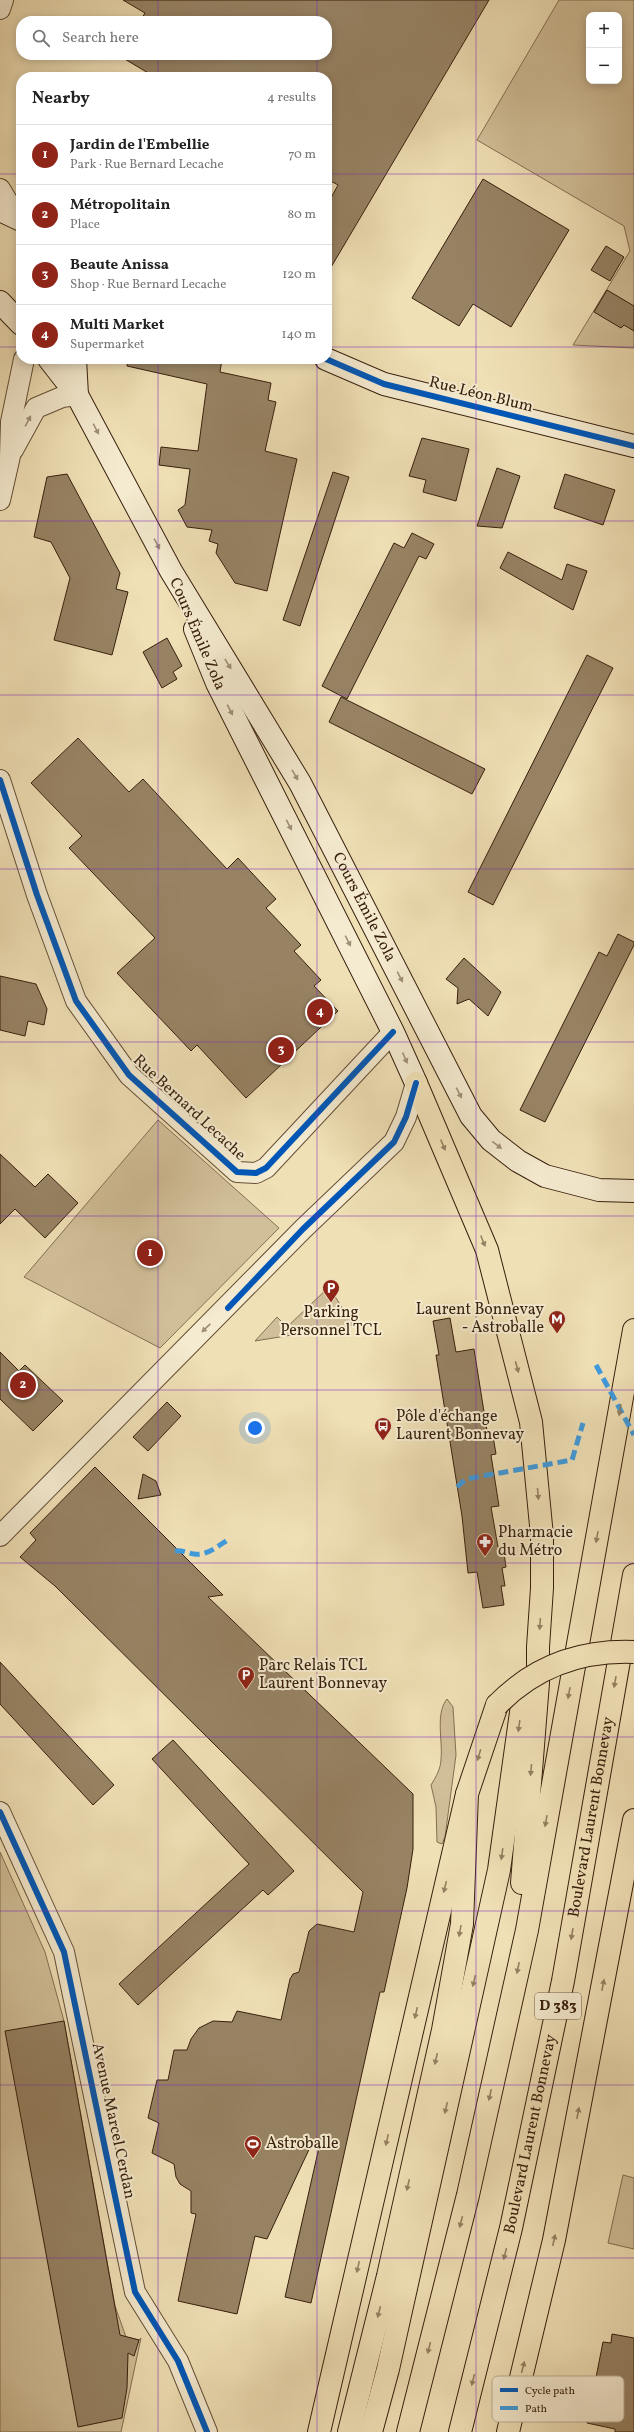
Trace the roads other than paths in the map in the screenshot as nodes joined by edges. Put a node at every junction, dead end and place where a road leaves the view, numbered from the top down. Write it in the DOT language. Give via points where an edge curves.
graph roads {
  1 [pos="3,0"];
  2 [pos="0,9"];
  3 [pos="0,189"];
  4 [pos="13,216"];
  5 [pos="0,302"];
  6 [pos="16,319"];
  7 [pos="332,362"];
  8 [pos="23,364"];
  9 [pos="53,364"];
  10 [pos="75,364"];
  11 [pos="77,395"];
  12 [pos="634,446"];
  13 [pos="10,456"];
  14 [pos="0,500"];
  15 [pos="171,571"];
  16 [pos="0,780"];
  17 [pos="393,1032"];
  18 [pos="416,1083"];
  19 [pos="634,1192"];
  20 [pos="634,1330"];
  21 [pos="0,1536"];
  22 [pos="634,1575"];
  23 [pos="538,1647"];
  24 [pos="634,1652"];
  25 [pos="467,1794"];
  26 [pos="0,1812"];
  27 [pos="634,1820"];
  28 [pos="527,1930"];
  29 [pos="521,2376"];
  30 [pos="332,2379"];
  31 [pos="510,2422"];
  32 [pos="207,2432"];
  33 [pos="306,2432"];
  34 [pos="319,2432"];
  35 [pos="349,2432"];
  36 [pos="372,2432"];
  37 [pos="408,2432"];
  38 [pos="460,2432"];
  39 [pos="508,2432"];
  1 -- 2 [label="street"];
  3 -- 4 [label="street"];
  5 -- 6 [label="main road"];
  7 -- 12 [label="main road, Rue Léon Blum" via="384,384"];
  8 -- 13 [label="street" via="11,422"];
  9 -- 11 [label="main road, Cours Émile Zola"];
  10 -- 11 [label="main road"];
  13 -- 11 [label="street, one-way" via="36,408 62,397"];
  11 -- 15 [label="main road, Cours Émile Zola, one-way"];
  13 -- 14 [label="street"];
  15 -- 17 [label="main road, Cours Émile Zola, one-way" via="217,683"];
  15 -- 19 [label="main road, Cours Émile Zola, one-way" via="300,784 471,1116 491,1140 518,1161 545,1176 600,1190"];
  16 -- 17 [label="street, Rue Bernard Lecache" via="37,895 76,1001 129,1075 237,1172 256,1173 266,1168"];
  17 -- 18 [label="main road, Cours Émile Zola, one-way"];
  18 -- 21 [label="street, one-way" via="406,1117 394,1142 303,1229"];
  18 -- 23 [label="main road, one-way" via="487,1250 531,1422 542,1536"];
  20 -- 28 [label="main road, one-way"];
  22 -- 38 [label="main road, Boulevard Laurent Bonnevay / D 383, one-way" via="563,1981 511,2228"];
  23 -- 28 [label="main road, one-way" via="538,1683 521,1896"];
  23 -- 36 [label="main road, one-way" via="525,1687 500,1870"];
  24 -- 25 [label="main road, one-way, bridge" via="612,1651 572,1658 531,1677 511,1690 497,1705"];
  25 -- 30 [label="main road, one-way"];
  25 -- 35 [label="main road, one-way" via="462,1924 444,2022 388,2276"];
  26 -- 32 [label="street, Avenue Marcel Cerdan" via="64,1952 135,2292 178,2361"];
  29 -- 27 [label="main road, D 383, one-way" via="554,2240"];
  28 -- 37 [label="main road, one-way" via="468,2195"];
  30 -- 33 [label="street" via="323,2393 314,2422"];
  30 -- 34 [label="main road"];
  39 -- 31 [label="main road, D 383, one-way"];
}
